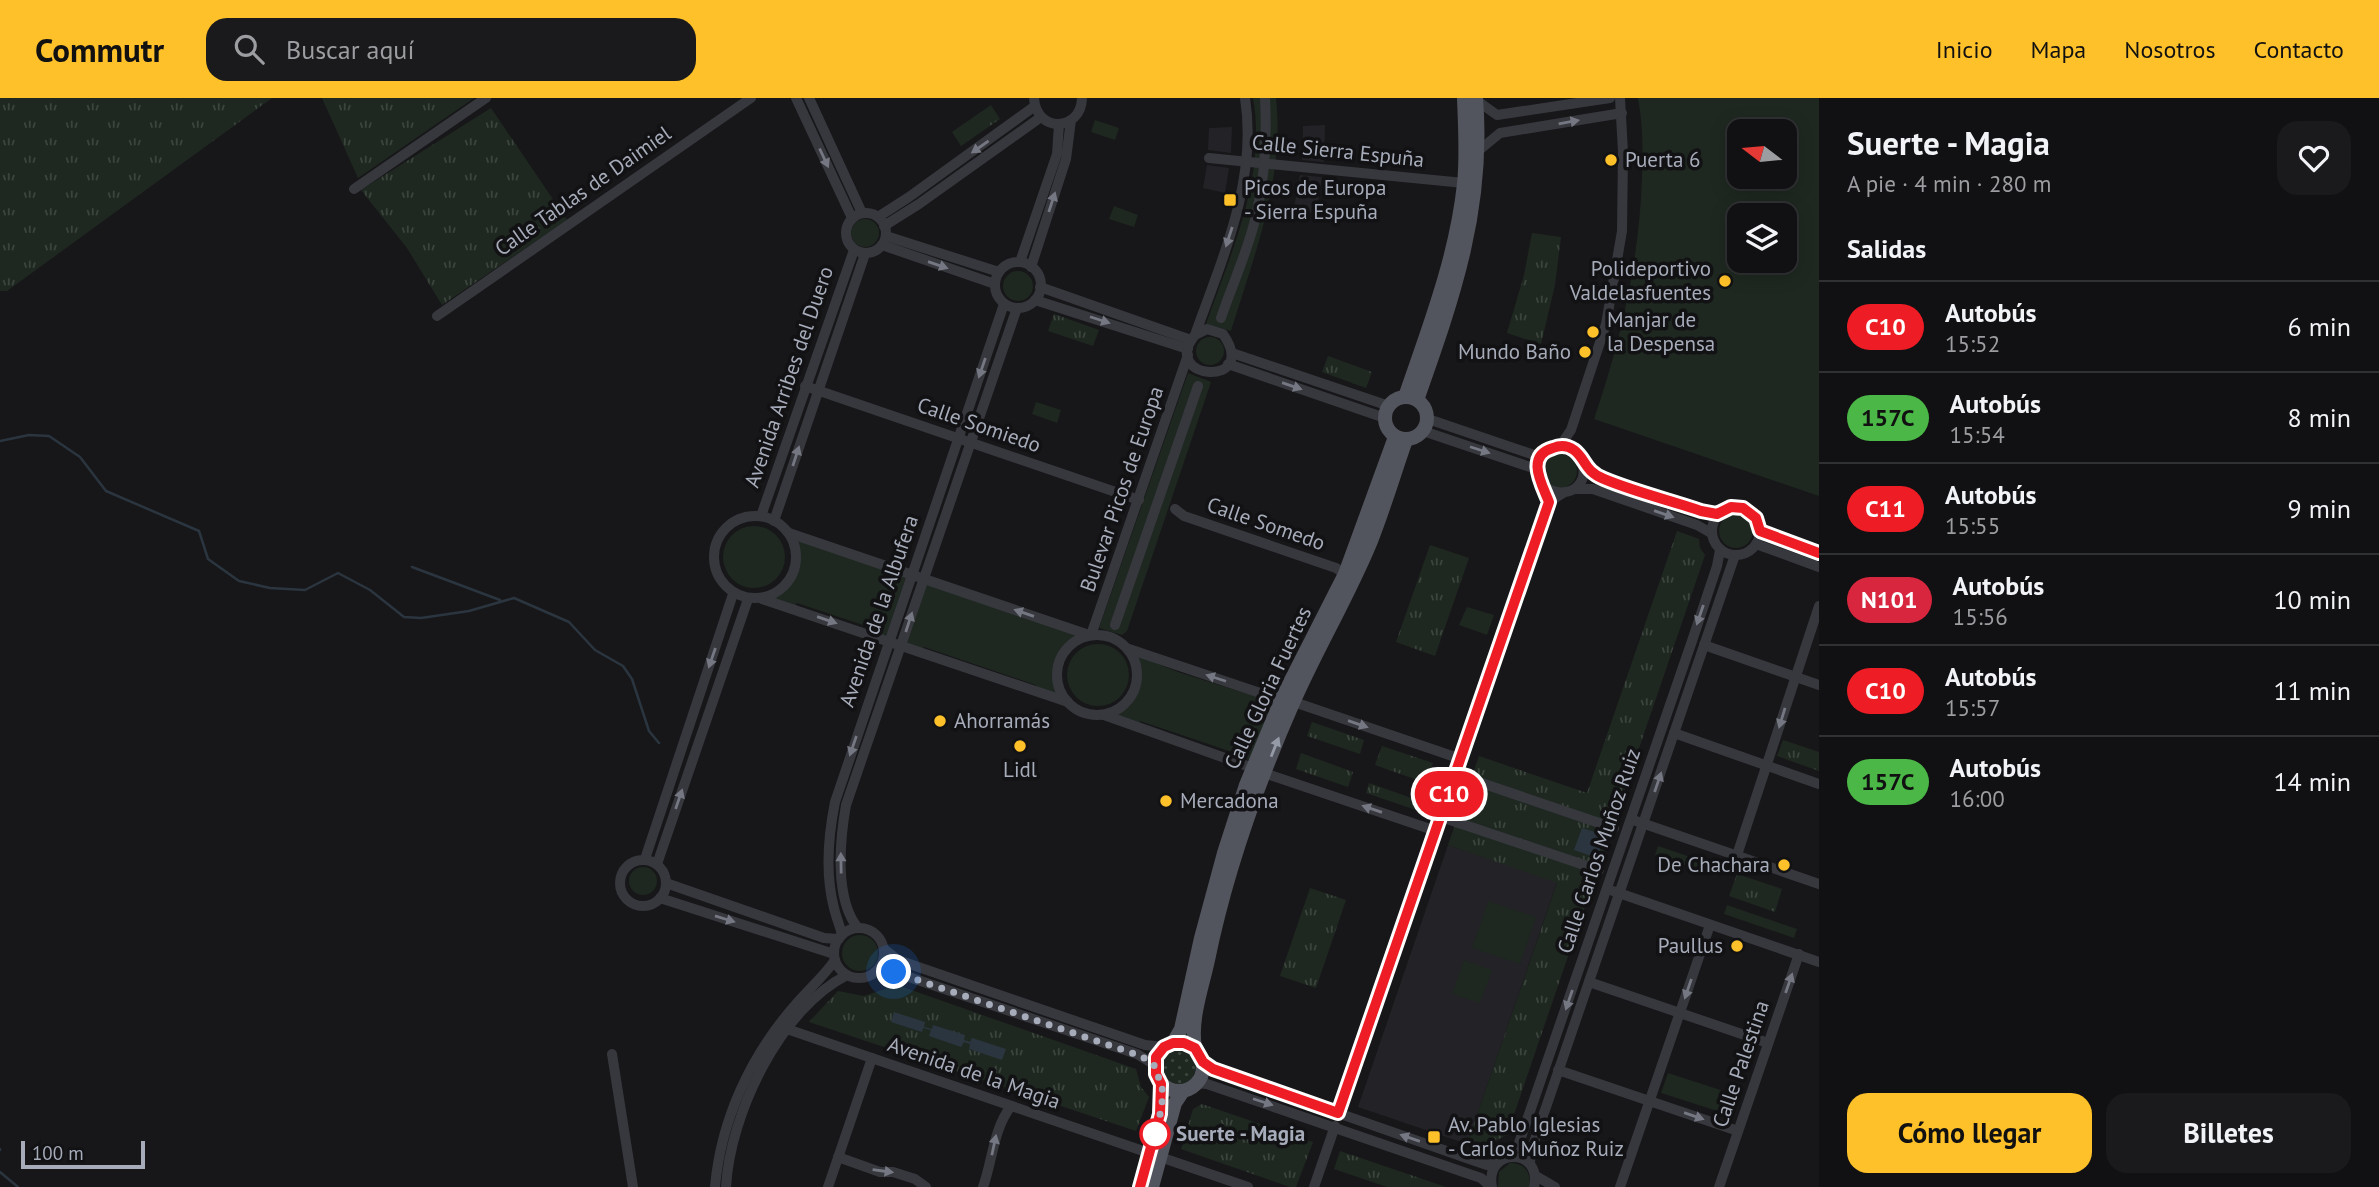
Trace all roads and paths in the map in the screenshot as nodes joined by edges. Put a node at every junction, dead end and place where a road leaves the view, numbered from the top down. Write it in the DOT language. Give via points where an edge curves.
graph roads {
  1 [pos="486,98"];
  2 [pos="751,98"];
  3 [pos="796,98"];
  4 [pos="809,98"];
  5 [pos="1082,98"];
  6 [pos="1245,98"];
  7 [pos="1265,98"];
  8 [pos="1610,98"];
  9 [pos="1620,98"];
  10 [pos="1472,99"];
  11 [pos="1035,102"];
  12 [pos="1622,113"];
  13 [pos="1041,117"];
  14 [pos="1071,120"];
  15 [pos="1059,124"];
  16 [pos="1477,152"];
  17 [pos="1209,158"];
  18 [pos="1247,162"];
  19 [pos="1265,164"];
  20 [pos="1464,183"];
  21 [pos="354,189"];
  22 [pos="857,216"];
  23 [pos="882,231"];
  24 [pos="859,252"];
  25 [pos="1020,262"];
  26 [pos="1031,267"];
  27 [pos="999,272"];
  28 [pos="995,284"];
  29 [pos="1040,287"];
  30 [pos="1035,299"];
  31 [pos="1004,304"];
  32 [pos="1017,308"];
  33 [pos="437,316"];
  34 [pos="1221,318"];
  35 [pos="1190,345"];
  36 [pos="1230,359"];
  37 [pos="805,386"];
  38 [pos="1198,386"];
  39 [pos="818,390"];
  40 [pos="1411,399"];
  41 [pos="1387,412"];
  42 [pos="1426,425"];
  43 [pos="1571,430"];
  44 [pos="958,439"];
  45 [pos="1400,439"];
  46 [pos="970,443"];
  47 [pos="1560,446"];
  48 [pos="1576,452"];
  49 [pos="1540,457"];
  50 [pos="1584,466"];
  51 [pos="1536,469"];
  52 [pos="1543,486"];
  53 [pos="1575,489"];
  54 [pos="1563,493"];
  55 [pos="1139,500"];
  56 [pos="1549,502"];
  57 [pos="1177,514"];
  58 [pos="1717,514"];
  59 [pos="761,516"];
  60 [pos="774,520"];
  61 [pos="1760,531"];
  62 [pos="789,533"];
  63 [pos="1711,533"];
  64 [pos="1756,544"];
  65 [pos="1720,550"];
  66 [pos="1819,553"];
  67 [pos="1735,555"];
  68 [pos="1819,567"];
  69 [pos="1343,569"];
  70 [pos="918,576"];
  71 [pos="733,593"];
  72 [pos="762,598"];
  73 [pos="748,599"];
  74 [pos="1819,607"];
  75 [pos="1115,625"];
  76 [pos="1090,635"];
  77 [pos="889,642"];
  78 [pos="1704,645"];
  79 [pos="901,646"];
  80 [pos="1129,649"];
  81 [pos="1795,676"];
  82 [pos="1819,685"];
  83 [pos="1287,701"];
  84 [pos="1068,702"];
  85 [pos="1104,715"];
  86 [pos="1674,733"];
  87 [pos="1461,759"];
  88 [pos="1767,766"];
  89 [pos="1258,770"];
  90 [pos="1455,774"];
  91 [pos="1819,784"];
  92 [pos="1441,817"];
  93 [pos="1631,819"];
  94 [pos="1643,823"];
  95 [pos="1614,828"];
  96 [pos="1436,831"];
  97 [pos="1737,855"];
  98 [pos="645,859"];
  99 [pos="657,864"];
  100 [pos="1599,870"];
  101 [pos="666,883"];
  102 [pos="1819,884"];
  103 [pos="1607,889"];
  104 [pos="1619,893"];
  105 [pos="660,898"];
  106 [pos="1710,925"];
  107 [pos="858,928"];
  108 [pos="841,937"];
  109 [pos="884,949"];
  110 [pos="1799,954"];
  111 [pos="835,957"];
  112 [pos="1819,962"];
  113 [pos="875,972"];
  114 [pos="847,975"];
  115 [pos="1589,982"];
  116 [pos="1680,1013"];
  117 [pos="787,1029"];
  118 [pos="1768,1044"];
  119 [pos="1169,1045"];
  120 [pos="1195,1048"];
  121 [pos="612,1054"];
  122 [pos="872,1058"];
  123 [pos="1203,1062"];
  124 [pos="1154,1065"];
  125 [pos="1558,1070"];
  126 [pos="1197,1083"];
  127 [pos="1161,1084"];
  128 [pos="1183,1091"];
  129 [pos="1649,1101"];
  130 [pos="1011,1106"];
  131 [pos="1338,1113"];
  132 [pos="1335,1126"];
  133 [pos="1738,1131"];
  134 [pos="1155,1155"];
  135 [pos="838,1157"];
  136 [pos="1500,1161"];
  137 [pos="1530,1163"];
  138 [pos="1535,1182"];
  139 [pos="633,1187"];
  140 [pos="715,1187"];
  141 [pos="726,1187"];
  142 [pos="828,1187"];
  143 [pos="926,1187"];
  144 [pos="983,1187"];
  145 [pos="1140,1187"];
  146 [pos="1152,1187"];
  147 [pos="1248,1187"];
  148 [pos="1314,1187"];
  149 [pos="1491,1187"];
  150 [pos="1555,1187"];
  151 [pos="1620,1187"];
  152 [pos="1719,1187"];
  1 -- 21 [label="street"];
  2 -- 33 [label="street, Calle Tablas de Daimiel"];
  3 -- 22 [label="street, one-way"];
  4 -- 22 [label="street"];
  5 -- 14 [label="street" via="1080,110"];
  6 -- 18 [label="street, Bulevar Picos de Europa" via="1250,127"];
  7 -- 19 [label="street"];
  8 -- 10 [label="street" via="1497,115"];
  9 -- 12 [label="street"];
  10 -- 16 [label="main road"];
  10 -- 20 [label="main road"];
  11 -- 13 [label="street"];
  11 -- 23 [label="street, one-way" via="909,197"];
  16 -- 12 [label="street, one-way" via="1500,133"];
  12 -- 43 [label="street" via="1622,231 1606,324"];
  13 -- 15 [label="street"];
  13 -- 23 [label="street"];
  14 -- 15 [label="street"];
  26 -- 14 [label="street, one-way" via="1066,159"];
  15 -- 25 [label="street" via="1057,154"];
  16 -- 40 [label="main road" via="1472,215 1459,274"];
  17 -- 18 [label="street, Calle Sierra Espuña"];
  18 -- 19 [label="street, Calle Sierra Espuña"];
  18 -- 35 [label="street, Bulevar Picos de Europa, one-way" via="1240,202"];
  19 -- 20 [label="street, Calle Sierra Espuña"];
  19 -- 34 [label="street" via="1256,217"];
  20 -- 40 [label="main road" via="1451,259"];
  22 -- 23 [label="street"];
  22 -- 24 [label="street" via="848,223 845,234"];
  23 -- 24 [label="street" via="877,250"];
  23 -- 27 [label="street"];
  23 -- 28 [label="street, one-way"];
  24 -- 37 [label="street, Avenida Arribes del Duero"];
  24 -- 39 [label="street, Avenida Arribes del Duero"];
  25 -- 26 [label="street"];
  25 -- 27 [label="street"];
  26 -- 29 [label="street"];
  27 -- 28 [label="street"];
  28 -- 31 [label="street"];
  29 -- 30 [label="street"];
  29 -- 35 [label="street"];
  30 -- 32 [label="street"];
  30 -- 35 [label="street, one-way"];
  31 -- 32 [label="street"];
  31 -- 44 [label="street, Avenida de la Albufera, one-way"];
  32 -- 46 [label="street, Avenida de la Albufera"];
  35 -- 36 [label="street" via="1193,366 1202,372 1223,370"];
  35 -- 36 [label="street" via="1208,329 1223,334 1231,345"];
  35 -- 55 [label="street, Bulevar Picos de Europa"];
  36 -- 41 [label="street"];
  37 -- 39 [label="street, Calle Somiedo"];
  37 -- 59 [label="street, Avenida Arribes del Duero"];
  38 -- 75 [label="street, Bulevar Picos de Europa"];
  39 -- 44 [label="street, Calle Somiedo"];
  60 -- 39 [label="street, Avenida Arribes del Duero, one-way"];
  40 -- 41 [label="main road" via="1397,399"];
  40 -- 42 [label="main road" via="1426,409"];
  41 -- 45 [label="main road" via="1388,429"];
  42 -- 45 [label="main road"];
  42 -- 49 [label="street"];
  42 -- 51 [label="street, one-way"];
  43 -- 47 [label="street"];
  43 -- 48 [label="street"];
  44 -- 46 [label="street, Calle Somiedo"];
  44 -- 70 [label="street, Avenida de la Albufera"];
  45 -- 69 [label="main road, Calle Gloria Fuertes"];
  45 -- 83 [label="main road, Calle Gloria Fuertes" via="1372,539"];
  46 -- 55 [label="street, Calle Somiedo"];
  46 -- 70 [label="street, Avenida de la Albufera"];
  47 -- 48 [label="street"];
  47 -- 49 [label="street" via="1547,449"];
  48 -- 50 [label="street"];
  49 -- 51 [label="street"];
  50 -- 53 [label="street" via="1583,479"];
  50 -- 58 [label="street" via="1601,478"];
  51 -- 52 [label="street"];
  52 -- 54 [label="street"];
  52 -- 56 [label="street"];
  53 -- 54 [label="street"];
  53 -- 63 [label="street, one-way" via="1593,489"];
  54 -- 56 [label="street"];
  55 -- 76 [label="street, Bulevar Picos de Europa"];
  56 -- 87 [label="street"];
  57 -- 69 [label="street, Calle Somedo"];
  58 -- 61 [label="street" via="1731,507 1743,508 1756,518"];
  58 -- 63 [label="street"];
  59 -- 60 [label="street"];
  59 -- 71 [label="street" via="733,522 715,544 715,572"];
  60 -- 62 [label="street"];
  61 -- 64 [label="street"];
  61 -- 66 [label="street"];
  62 -- 70 [label="street"];
  62 -- 72 [label="street" via="796,559 793,573 775,594"];
  63 -- 65 [label="street"];
  64 -- 67 [label="street"];
  64 -- 68 [label="street"];
  65 -- 67 [label="street"];
  65 -- 93 [label="street, Calle Carlos Muñoz Ruiz, one-way"];
  67 -- 78 [label="street, Calle Carlos Muñoz Ruiz"];
  69 -- 83 [label="main road, Calle Gloria Fuertes"];
  76 -- 70 [label="street, one-way"];
  70 -- 77 [label="street, Avenida de la Albufera"];
  79 -- 70 [label="street, Avenida de la Albufera, one-way"];
  71 -- 73 [label="street"];
  71 -- 98 [label="street, one-way"];
  72 -- 73 [label="street"];
  72 -- 77 [label="street, one-way"];
  99 -- 73 [label="street, one-way"];
  74 -- 81 [label="street"];
  76 -- 80 [label="street" via="1115,638"];
  76 -- 84 [label="street" via="1068,647 1059,663 1058,681"];
  77 -- 79 [label="street"];
  77 -- 108 [label="street, Avenida de la Albufera, one-way" via="843,776 830,831 828,875"];
  78 -- 81 [label="street"];
  78 -- 86 [label="street, Calle Carlos Muñoz Ruiz"];
  79 -- 84 [label="street"];
  107 -- 79 [label="street, Avenida de la Albufera, one-way" via="845,900 841,834 853,780"];
  83 -- 80 [label="street, one-way"];
  80 -- 85 [label="street" via="1138,671 1135,688 1125,704"];
  81 -- 82 [label="street"];
  81 -- 88 [label="street, one-way"];
  83 -- 87 [label="street, one-way"];
  83 -- 89 [label="main road, Calle Gloria Fuertes"];
  84 -- 85 [label="street" via="1085,713"];
  85 -- 89 [label="street"];
  86 -- 88 [label="street"];
  94 -- 86 [label="street, Calle Carlos Muñoz Ruiz, one-way"];
  87 -- 90 [label="street"];
  88 -- 91 [label="street"];
  88 -- 97 [label="street"];
  96 -- 89 [label="street, one-way"];
  89 -- 119 [label="main road, Calle Gloria Fuertes" via="1221,865 1181,1029"];
  89 -- 120 [label="main road, Calle Gloria Fuertes" via="1213,938 1192,1032"];
  90 -- 92 [label="street"];
  90 -- 95 [label="street"];
  92 -- 96 [label="street"];
  92 -- 100 [label="street"];
  93 -- 94 [label="street"];
  93 -- 103 [label="street, Calle Carlos Muñoz Ruiz"];
  94 -- 97 [label="street"];
  94 -- 104 [label="street, Calle Carlos Muñoz Ruiz"];
  96 -- 131 [label="street"];
  97 -- 102 [label="street"];
  98 -- 99 [label="street"];
  98 -- 105 [label="street" via="624,869 621,891 639,906"];
  99 -- 101 [label="street"];
  101 -- 105 [label="street"];
  101 -- 108 [label="street" via="824,938"];
  103 -- 104 [label="street"];
  103 -- 136 [label="street, Calle Carlos Muñoz Ruiz, one-way" via="1518,1146"];
  104 -- 106 [label="street"];
  104 -- 115 [label="street, Calle Carlos Muñoz Ruiz"];
  105 -- 111 [label="street, one-way"];
  106 -- 110 [label="street"];
  106 -- 116 [label="street, one-way"];
  107 -- 108 [label="street"];
  107 -- 109 [label="street" via="872,932"];
  108 -- 111 [label="street"];
  109 -- 113 [label="street"];
  109 -- 119 [label="street" via="898,960 1145,1045"];
  110 -- 112 [label="street"];
  118 -- 110 [label="street, Calle Palestina, one-way"];
  111 -- 114 [label="street"];
  111 -- 140 [label="street" via="773,1032 745,1077 721,1148"];
  113 -- 114 [label="street" via="861,978"];
  113 -- 124 [label="street" via="894,972 1137,1054"];
  114 -- 117 [label="street" via="831,983"];
  115 -- 116 [label="street"];
  115 -- 125 [label="street, Calle Carlos Muñoz Ruiz"];
  116 -- 118 [label="street"];
  116 -- 129 [label="street"];
  117 -- 122 [label="street, Avenida de la Magia"];
  117 -- 141 [label="street" via="743,1109"];
  118 -- 133 [label="street, Calle Palestina"];
  119 -- 120 [label="main road" via="1184,1043"];
  119 -- 124 [label="main road"];
  120 -- 123 [label="main road"];
  121 -- 139 [label="street"];
  122 -- 130 [label="street, Avenida de la Magia"];
  122 -- 135 [label="street"];
  123 -- 126 [label="main road"];
  123 -- 131 [label="street"];
  124 -- 127 [label="main road"];
  125 -- 129 [label="street"];
  125 -- 137 [label="street, Calle Carlos Muñoz Ruiz"];
  126 -- 128 [label="main road"];
  126 -- 132 [label="street, one-way"];
  127 -- 128 [label="main road"];
  127 -- 134 [label="main road"];
  128 -- 134 [label="main road"];
  129 -- 133 [label="street, one-way"];
  129 -- 151 [label="street"];
  130 -- 134 [label="street, Avenida de la Magia"];
  144 -- 130 [label="street, one-way" via="992,1162 991,1149"];
  136 -- 131 [label="street, one-way" via="1487,1165"];
  132 -- 148 [label="street"];
  132 -- 149 [label="street" via="1481,1178"];
  133 -- 152 [label="street, Calle Palestina"];
  134 -- 145 [label="main road"];
  134 -- 146 [label="main road"];
  134 -- 147 [label="street, Avenida de la Magia"];
  135 -- 142 [label="street"];
  135 -- 143 [label="street, one-way" via="893,1172"];
  136 -- 137 [label="street" via="1517,1157"];
  136 -- 149 [label="street" via="1492,1170"];
  137 -- 138 [label="street"];
  138 -- 150 [label="street"];
}
